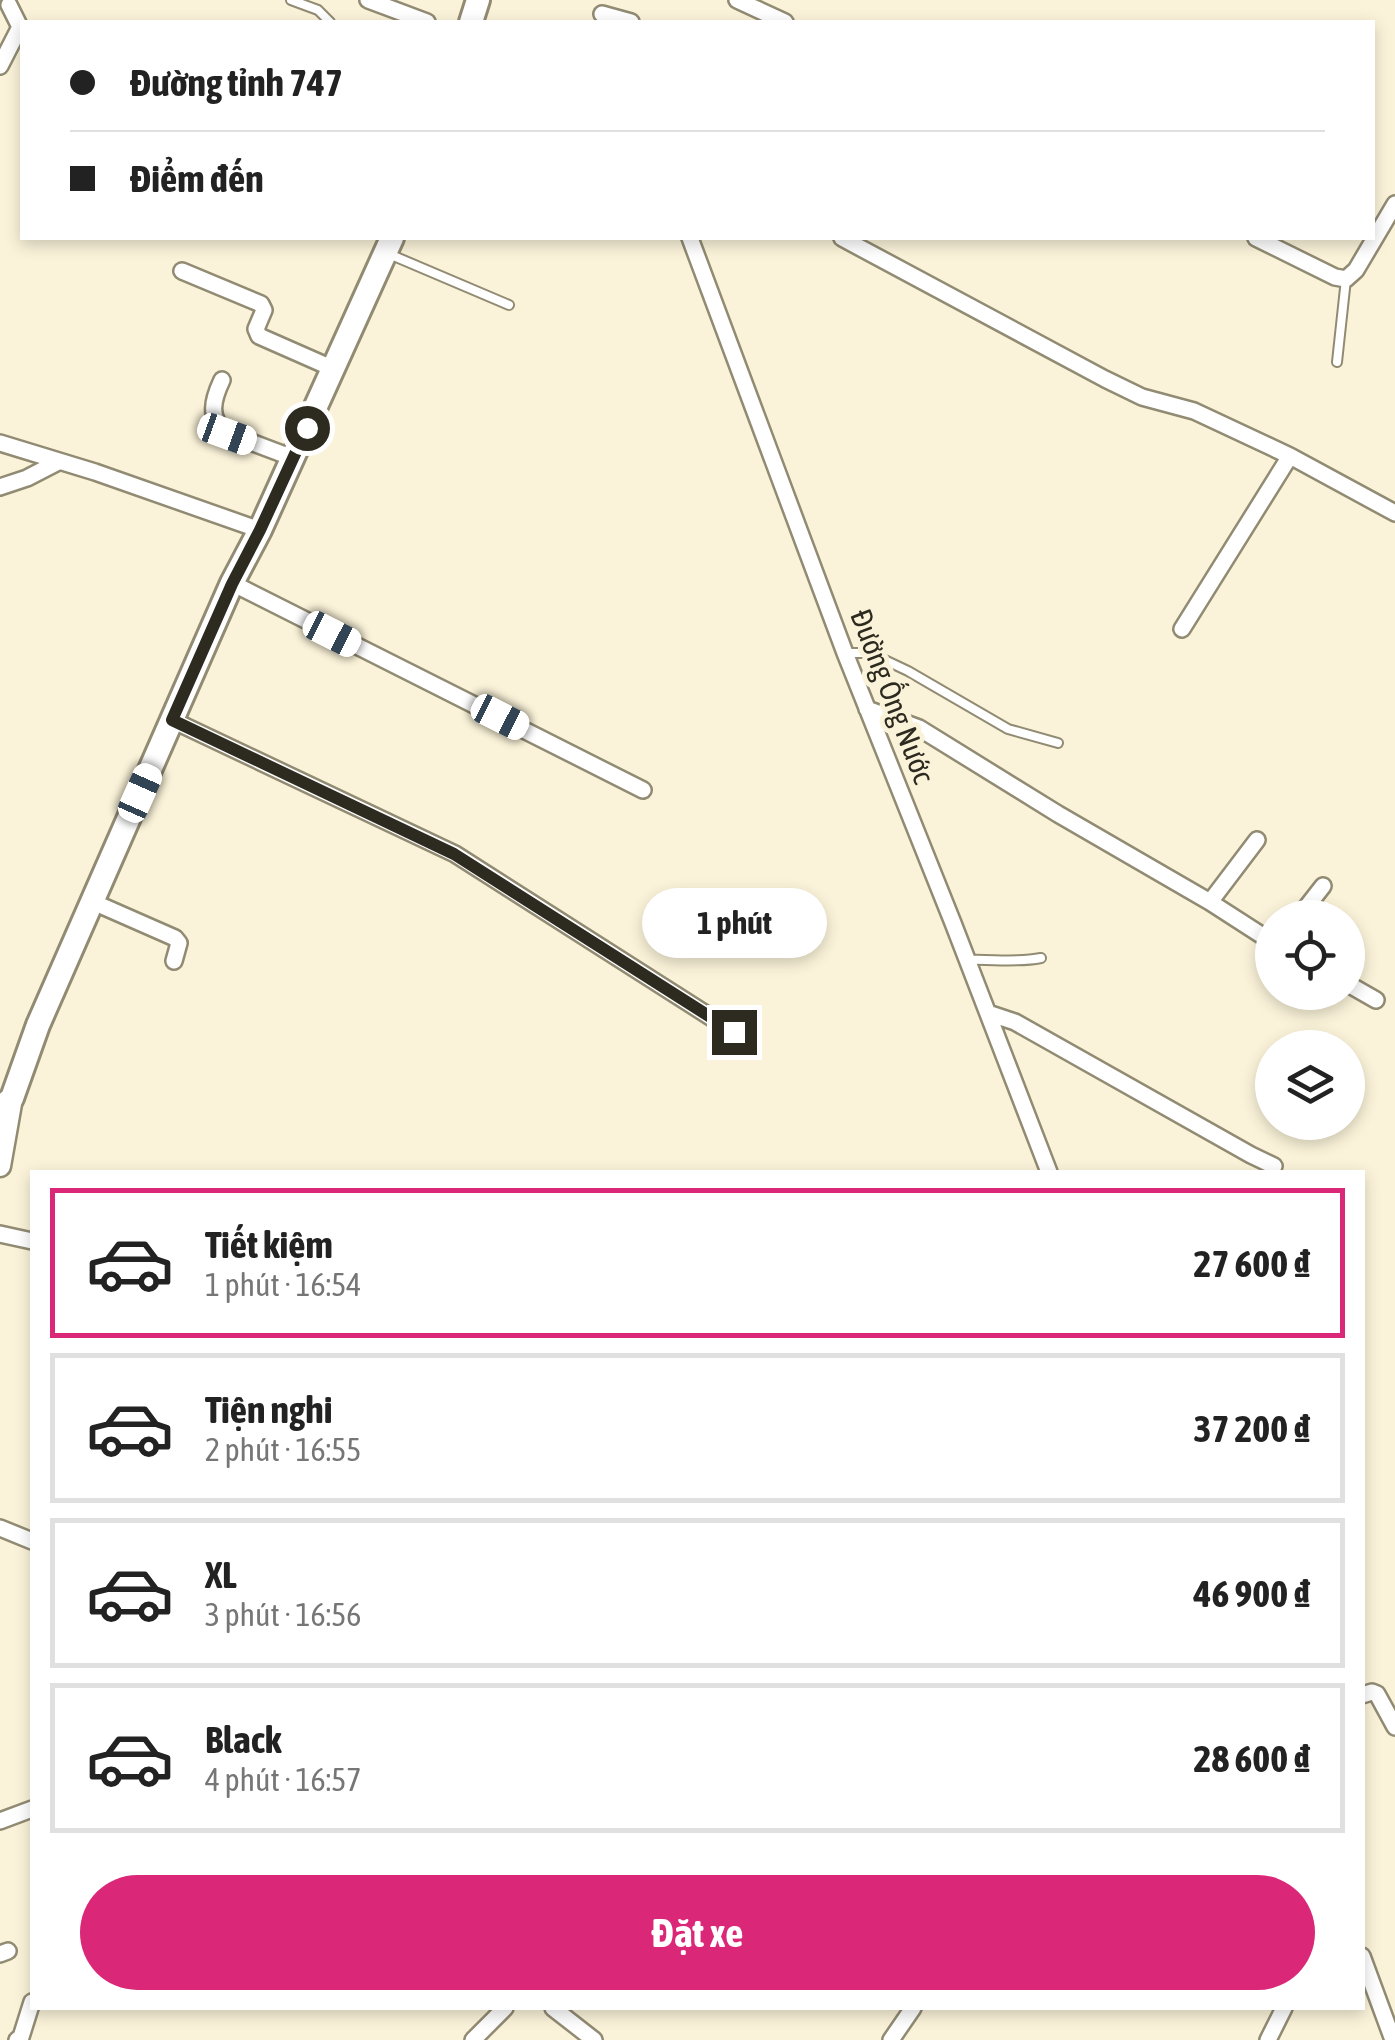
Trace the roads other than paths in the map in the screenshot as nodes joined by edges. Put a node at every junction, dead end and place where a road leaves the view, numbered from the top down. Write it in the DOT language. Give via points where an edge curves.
graph roads {
  1 [pos="290,0"];
  2 [pos="368,0"];
  3 [pos="737,0"];
  4 [pos="9,6"];
  5 [pos="601,12"];
  6 [pos="328,20"];
  7 [pos="421,20"];
  8 [pos="626,20"];
  9 [pos="781,20"];
  10 [pos="0,66"];
  11 [pos="1395,204"];
  12 [pos="1375,238"];
  13 [pos="691,240"];
  14 [pos="846,240"];
  15 [pos="1260,240"];
  16 [pos="1374,240"];
  17 [pos="388,245"];
  18 [pos="182,271"];
  19 [pos="1346,279"];
  20 [pos="509,305"];
  21 [pos="1337,362"];
  22 [pos="334,369"];
  23 [pos="222,380"];
  24 [pos="0,443"];
  25 [pos="1290,456"];
  26 [pos="293,458"];
  27 [pos="58,462"];
  28 [pos="0,487"];
  29 [pos="1395,513"];
  30 [pos="260,530"];
  31 [pos="232,584"];
  32 [pos="1182,630"];
  33 [pos="845,652"];
  34 [pos="868,709"];
  35 [pos="172,720"];
  36 [pos="1058,744"];
  37 [pos="643,790"];
  38 [pos="1256,840"];
  39 [pos="1323,886"];
  40 [pos="1312,900"];
  41 [pos="93,902"];
  42 [pos="1210,902"];
  43 [pos="1255,931"];
  44 [pos="1041,958"];
  45 [pos="968,960"];
  46 [pos="174,961"];
  47 [pos="1365,994"];
  48 [pos="1376,1000"];
  49 [pos="988,1012"];
  50 [pos="734,1032"];
  51 [pos="6,1103"];
  52 [pos="0,1166"];
  53 [pos="1274,1166"];
  54 [pos="1049,1170"];
  55 [pos="0,1234"];
  56 [pos="30,1241"];
  57 [pos="0,1528"];
  58 [pos="30,1540"];
  59 [pos="1365,1694"];
  60 [pos="1395,1727"];
  61 [pos="30,1810"];
  62 [pos="0,1821"];
  63 [pos="1365,1964"];
  64 [pos="30,2008"];
  65 [pos="502,2010"];
  66 [pos="555,2010"];
  67 [pos="912,2010"];
  68 [pos="1283,2010"];
  69 [pos="574,2025"];
  70 [pos="18,2040"];
  71 [pos="473,2040"];
  72 [pos="562,2040"];
  73 [pos="594,2040"];
  74 [pos="890,2040"];
  75 [pos="1268,2040"];
  76 [pos="1393,2040"];
  1 -- 6 [label="lane"];
  2 -- 7 [label="street"];
  3 -- 9 [label="street"];
  4 -- 10 [label="street" via="20,27"];
  5 -- 8 [label="street"];
  11 -- 12 [label="street"];
  13 -- 33 [label="street, Đường Ống Nước"];
  14 -- 25 [label="street" via="1142,397 1194,411"];
  15 -- 19 [label="street"];
  16 -- 19 [label="street"];
  17 -- 20 [label="lane"];
  17 -- 22 [label="main road"];
  18 -- 22 [label="street" via="262,304 259,336"];
  19 -- 21 [label="lane"];
  22 -- 26 [label="main road"];
  23 -- 26 [label="street" via="213,411 220,429"];
  24 -- 27 [label="street"];
  25 -- 29 [label="street"];
  25 -- 32 [label="street"];
  26 -- 30 [label="main road"];
  27 -- 28 [label="street"];
  27 -- 30 [label="street"];
  30 -- 31 [label="main road"];
  31 -- 35 [label="main road"];
  31 -- 37 [label="street"];
  33 -- 34 [label="street, Đường Ống Nước"];
  33 -- 36 [label="lane" via="870,653 1008,729"];
  34 -- 42 [label="street" via="919,728"];
  34 -- 45 [label="street, Đường Ống Nước"];
  35 -- 41 [label="main road"];
  35 -- 50 [label="street" via="454,854"];
  38 -- 42 [label="street"];
  39 -- 40 [label="street"];
  41 -- 46 [label="street" via="175,938"];
  41 -- 51 [label="main road"];
  42 -- 43 [label="street"];
  44 -- 45 [label="lane"];
  45 -- 49 [label="street, Đường Ống Nước"];
  47 -- 48 [label="street"];
  49 -- 53 [label="street"];
  49 -- 54 [label="street, Đường Ống Nước"];
  51 -- 52 [label="main road"];
  55 -- 56 [label="street"];
  57 -- 58 [label="street"];
  59 -- 60 [label="street" via="1377,1694"];
  61 -- 62 [label="street"];
  63 -- 76 [label="street"];
  64 -- 70 [label="street"];
  65 -- 71 [label="street"];
  66 -- 69 [label="street"];
  67 -- 74 [label="street"];
  68 -- 75 [label="street"];
  69 -- 72 [label="street"];
  69 -- 73 [label="street"];
}
